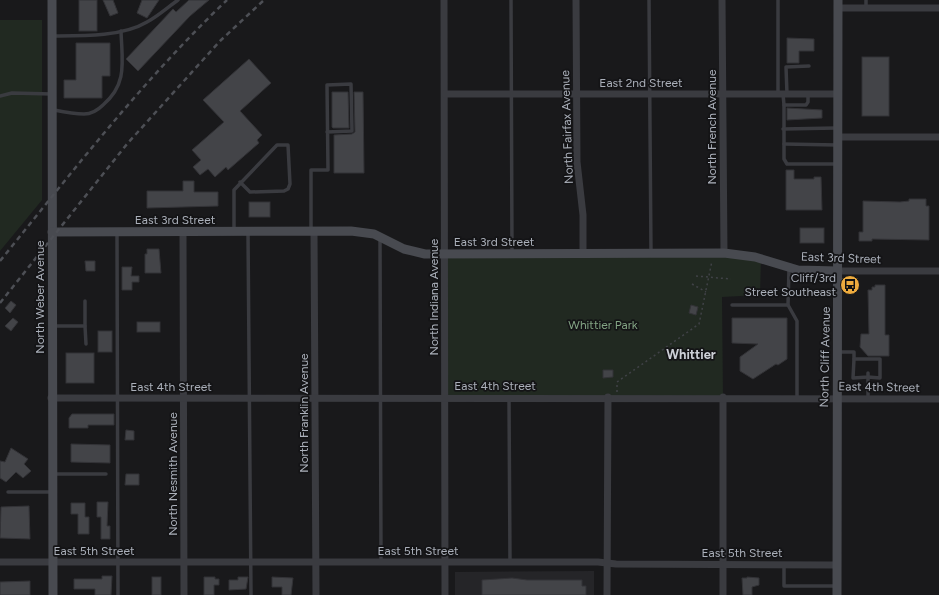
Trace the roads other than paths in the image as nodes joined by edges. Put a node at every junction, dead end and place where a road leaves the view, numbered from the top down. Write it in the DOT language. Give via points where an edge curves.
graph roads {
  1 [pos="52,0"];
  2 [pos="178,0"];
  3 [pos="444,0"];
  4 [pos="511,0"];
  5 [pos="576,0"];
  6 [pos="649,0"];
  7 [pos="722,0"];
  8 [pos="778,0"];
  9 [pos="866,0"];
  10 [pos="838,4"];
  11 [pos="866,8"];
  12 [pos="939,8"];
  13 [pos="121,31"];
  14 [pos="52,36"];
  15 [pos="809,66"];
  16 [pos="53,94"];
  17 [pos="445,94"];
  18 [pos="511,94"];
  19 [pos="576,94"];
  20 [pos="649,94"];
  21 [pos="722,94"];
  22 [pos="783,94"];
  23 [pos="808,94"];
  24 [pos="838,94"];
  25 [pos="0,96"];
  26 [pos="784,105"];
  27 [pos="53,110"];
  28 [pos="783,129"];
  29 [pos="327,132"];
  30 [pos="838,137"];
  31 [pos="939,137"];
  32 [pos="784,144"];
  33 [pos="838,164"];
  34 [pos="240,182"];
  35 [pos="248,231"];
  36 [pos="313,231"];
  37 [pos="52,232"];
  38 [pos="117,232"];
  39 [pos="183,232"];
  40 [pos="234,232"];
  41 [pos="380,236"];
  42 [pos="724,253"];
  43 [pos="446,254"];
  44 [pos="512,254"];
  45 [pos="583,254"];
  46 [pos="651,254"];
  47 [pos="789,268"];
  48 [pos="939,271"];
  49 [pos="838,272"];
  50 [pos="84,301"];
  51 [pos="732,305"];
  52 [pos="788,305"];
  53 [pos="52,326"];
  54 [pos="85,326"];
  55 [pos="86,344"];
  56 [pos="837,352"];
  57 [pos="854,359"];
  58 [pos="860,373"];
  59 [pos="868,375"];
  60 [pos="860,378"];
  61 [pos="723,397"];
  62 [pos="797,397"];
  63 [pos="836,397"];
  64 [pos="51,398"];
  65 [pos="118,398"];
  66 [pos="183,398"];
  67 [pos="250,398"];
  68 [pos="315,398"];
  69 [pos="381,398"];
  70 [pos="445,398"];
  71 [pos="509,398"];
  72 [pos="608,398"];
  73 [pos="868,398"];
  74 [pos="939,399"];
  75 [pos="52,474"];
  76 [pos="106,474"];
  77 [pos="8,492"];
  78 [pos="52,492"];
  79 [pos="0,562"];
  80 [pos="53,562"];
  81 [pos="117,562"];
  82 [pos="184,562"];
  83 [pos="250,562"];
  84 [pos="316,562"];
  85 [pos="381,562"];
  86 [pos="445,562"];
  87 [pos="510,562"];
  88 [pos="607,563"];
  89 [pos="723,564"];
  90 [pos="784,565"];
  91 [pos="837,565"];
  92 [pos="837,591"];
  93 [pos="53,595"];
  94 [pos="118,595"];
  95 [pos="184,595"];
  96 [pos="250,595"];
  97 [pos="316,595"];
  98 [pos="445,595"];
  99 [pos="607,595"];
  100 [pos="723,595"];
  1 -- 14 [label="street, North Weber Avenue"];
  2 -- 13 [label="lane" via="146,23"];
  3 -- 17 [label="street, North Indiana Avenue"];
  4 -- 18 [label="lane"];
  5 -- 19 [label="street, North Fairfax Avenue"];
  6 -- 20 [label="lane"];
  7 -- 21 [label="street, North French Avenue"];
  8 -- 22 [label="lane"];
  9 -- 11 [label="lane"];
  10 -- 11 [label="street"];
  10 -- 24 [label="street, North Cliff Avenue"];
  11 -- 12 [label="street"];
  13 -- 14 [label="lane" via="84,36"];
  13 -- 27 [label="lane" via="122,75 119,88 112,98 97,111 86,114"];
  14 -- 16 [label="street, North Weber Avenue"];
  15 -- 22 [label="lane" via="786,66"];
  16 -- 25 [label="lane" via="12,93"];
  16 -- 27 [label="street, North Weber Avenue"];
  17 -- 18 [label="street, East 2nd Street"];
  17 -- 43 [label="street, North Indiana Avenue"];
  18 -- 19 [label="street, East 2nd Street"];
  18 -- 44 [label="lane"];
  19 -- 20 [label="street, East 2nd Street"];
  19 -- 45 [label="street, North Fairfax Avenue"];
  20 -- 21 [label="street, East 2nd Street"];
  20 -- 46 [label="lane"];
  21 -- 22 [label="street, East 2nd Street"];
  21 -- 42 [label="street, North French Avenue"];
  22 -- 23 [label="street, East 2nd Street"];
  22 -- 26 [label="lane"];
  23 -- 24 [label="street, East 2nd Street"];
  23 -- 26 [label="lane" via="806,105"];
  24 -- 30 [label="street, North Cliff Avenue"];
  26 -- 28 [label="lane"];
  27 -- 37 [label="street, North Weber Avenue"];
  28 -- 30 [label="lane"];
  28 -- 32 [label="lane"];
  29 -- 29 [label="lane" via="327,85 351,84 352,131"];
  29 -- 36 [label="lane" via="328,170 311,170"];
  30 -- 31 [label="street"];
  30 -- 32 [label="lane"];
  30 -- 33 [label="street, North Cliff Avenue"];
  32 -- 33 [label="lane" via="784,159 787,164"];
  33 -- 49 [label="street, North Cliff Avenue"];
  34 -- 34 [label="lane" via="277,145 288,144 288,189 250,192"];
  34 -- 40 [label="lane" via="234,190"];
  35 -- 36 [label="street, East 3rd Street"];
  35 -- 40 [label="street, East 3rd Street"];
  35 -- 67 [label="lane"];
  36 -- 41 [label="street, East 3rd Street" via="366,232"];
  36 -- 68 [label="street, North Franklin Avenue"];
  37 -- 38 [label="street, East 3rd Street"];
  37 -- 53 [label="street, North Weber Avenue"];
  38 -- 39 [label="street, East 3rd Street"];
  38 -- 65 [label="lane"];
  39 -- 40 [label="street, East 3rd Street"];
  39 -- 66 [label="street, North Nesmith Avenue"];
  41 -- 43 [label="street, East 3rd Street" via="410,251"];
  41 -- 69 [label="lane"];
  42 -- 46 [label="street, East 3rd Street"];
  42 -- 47 [label="street, East 3rd Street" via="755,257"];
  43 -- 44 [label="street, East 3rd Street"];
  43 -- 70 [label="street, North Indiana Avenue"];
  44 -- 45 [label="street, East 3rd Street"];
  45 -- 46 [label="street, East 3rd Street"];
  47 -- 49 [label="street, East 3rd Street"];
  47 -- 52 [label="lane"];
  48 -- 49 [label="street, East 3rd Street"];
  49 -- 56 [label="street, North Cliff Avenue"];
  50 -- 54 [label="lane"];
  51 -- 52 [label="lane"];
  52 -- 62 [label="lane" via="797,321"];
  53 -- 54 [label="lane"];
  53 -- 64 [label="street, North Weber Avenue"];
  54 -- 55 [label="lane"];
  56 -- 57 [label="lane" via="854,352"];
  56 -- 63 [label="street, North Cliff Avenue"];
  57 -- 59 [label="lane" via="880,359 880,378"];
  57 -- 60 [label="lane" via="853,378"];
  58 -- 60 [label="lane"];
  59 -- 60 [label="lane"];
  59 -- 73 [label="lane"];
  61 -- 62 [label="street, East 4th Street"];
  61 -- 72 [label="street, East 4th Street"];
  61 -- 89 [label="street"];
  62 -- 63 [label="street, East 4th Street"];
  63 -- 73 [label="street, East 4th Street"];
  63 -- 91 [label="street, North Cliff Avenue"];
  64 -- 65 [label="street, East 4th Street"];
  64 -- 75 [label="street, North Weber Avenue"];
  65 -- 66 [label="street, East 4th Street"];
  65 -- 81 [label="lane"];
  66 -- 67 [label="street, East 4th Street"];
  66 -- 82 [label="street, North Nesmith Avenue"];
  67 -- 68 [label="street, East 4th Street"];
  67 -- 83 [label="lane"];
  68 -- 69 [label="street, East 4th Street"];
  68 -- 84 [label="street, North Franklin Avenue"];
  69 -- 70 [label="street, East 4th Street"];
  69 -- 85 [label="lane"];
  70 -- 71 [label="street, East 4th Street"];
  70 -- 86 [label="street, North Indiana Avenue"];
  71 -- 72 [label="street, East 4th Street"];
  71 -- 87 [label="lane"];
  72 -- 88 [label="street"];
  73 -- 74 [label="street, East 4th Street"];
  75 -- 76 [label="lane"];
  75 -- 78 [label="street, North Weber Avenue"];
  77 -- 78 [label="lane"];
  78 -- 80 [label="street, North Weber Avenue"];
  79 -- 80 [label="street, East 5th Street"];
  80 -- 81 [label="street, East 5th Street"];
  80 -- 93 [label="street, North Weber Avenue"];
  81 -- 82 [label="street, East 5th Street"];
  81 -- 94 [label="lane"];
  82 -- 83 [label="street, East 5th Street"];
  82 -- 95 [label="street, North Nesmith Avenue"];
  83 -- 84 [label="street, East 5th Street"];
  83 -- 96 [label="lane"];
  84 -- 85 [label="street, East 5th Street"];
  84 -- 97 [label="street, North Franklin Avenue"];
  85 -- 86 [label="street, East 5th Street"];
  86 -- 87 [label="street, East 5th Street"];
  86 -- 98 [label="street, North Indiana Avenue"];
  87 -- 88 [label="street, East 5th Street"];
  88 -- 89 [label="street, East 5th Street"];
  88 -- 99 [label="street"];
  89 -- 90 [label="street, East 5th Street"];
  89 -- 100 [label="street"];
  90 -- 91 [label="street, East 5th Street"];
  90 -- 92 [label="lane" via="784,586"];
  91 -- 92 [label="street, North Cliff Avenue"];
}
